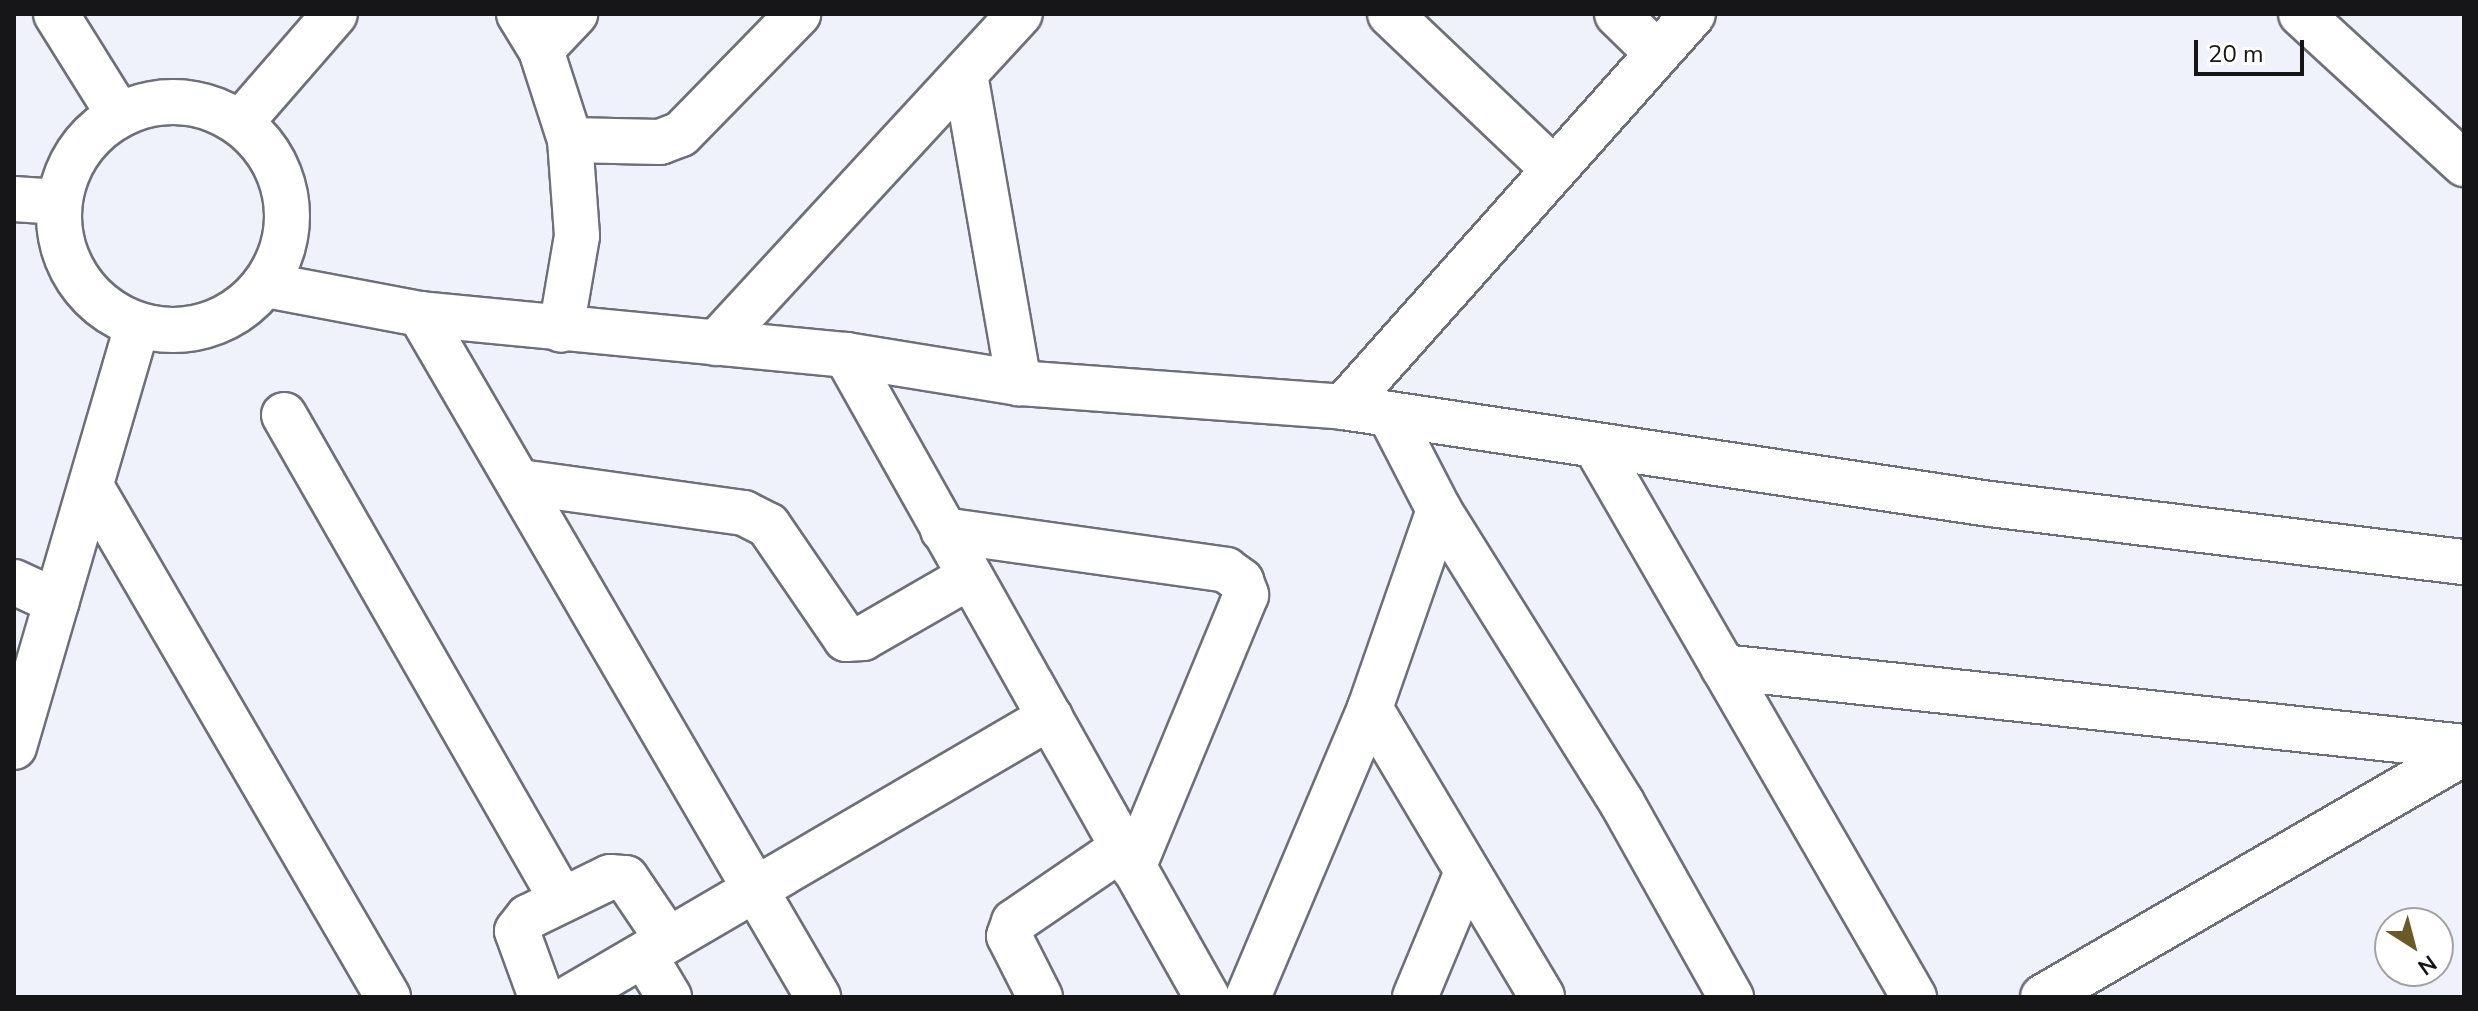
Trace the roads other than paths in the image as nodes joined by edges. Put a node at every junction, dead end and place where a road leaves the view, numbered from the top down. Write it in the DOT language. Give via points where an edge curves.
graph roads {
  1 [pos="56,14"];
  2 [pos="335,14"];
  3 [pos="575,14"];
  4 [pos="798,14"];
  5 [pos="1020,14"];
  6 [pos="1390,14"];
  7 [pos="1617,14"];
  8 [pos="1693,14"];
  9 [pos="2301,14"];
  10 [pos="530,32"];
  11 [pos="1657,53"];
  12 [pos="965,74"];
  13 [pos="119,115"];
  14 [pos="241,122"];
  15 [pos="570,140"];
  16 [pos="2464,164"];
  17 [pos="1551,167"];
  18 [pos="14,199"];
  19 [pos="59,202"];
  20 [pos="266,285"];
  21 [pos="420,314"];
  22 [pos="137,326"];
  23 [pos="561,330"];
  24 [pos="716,343"];
  25 [pos="846,355"];
  26 [pos="1019,383"];
  27 [pos="1343,407"];
  28 [pos="284,415"];
  29 [pos="1390,415"];
  30 [pos="1595,445"];
  31 [pos="520,482"];
  32 [pos="92,488"];
  33 [pos="1439,510"];
  34 [pos="943,530"];
  35 [pos="2464,562"];
  36 [pos="969,577"];
  37 [pos="14,582"];
  38 [pos="57,602"];
  39 [pos="1723,667"];
  40 [pos="1370,708"];
  41 [pos="1050,717"];
  42 [pos="14,747"];
  43 [pos="2464,750"];
  44 [pos="1128,858"];
  45 [pos="1467,872"];
  46 [pos="757,887"];
  47 [pos="562,900"];
  48 [pos="656,948"];
  49 [pos="388,997"];
  50 [pos="541,997"];
  51 [pos="571,997"];
  52 [pos="669,997"];
  53 [pos="818,997"];
  54 [pos="1040,997"];
  55 [pos="1207,997"];
  56 [pos="1248,997"];
  57 [pos="1415,997"];
  58 [pos="1542,997"];
  59 [pos="1731,997"];
  60 [pos="1914,997"];
  61 [pos="2043,997"];
  1 -- 13 [label="street"];
  2 -- 14 [label="street"];
  3 -- 10 [label="street"];
  4 -- 15 [label="street" via="681,134 660,142"];
  5 -- 12 [label="street"];
  6 -- 17 [label="street"];
  7 -- 11 [label="street"];
  8 -- 11 [label="street"];
  9 -- 16 [label="street"];
  10 -- 15 [label="street"];
  11 -- 17 [label="street"];
  12 -- 24 [label="street"];
  12 -- 26 [label="street"];
  13 -- 14 [label="street" via="159,102 202,104"];
  13 -- 19 [label="street" via="78,151"];
  14 -- 20 [label="street" via="279,169 288,228"];
  15 -- 23 [label="street" via="577,236"];
  17 -- 27 [label="street"];
  18 -- 19 [label="street"];
  19 -- 22 [label="street" via="64,254 92,299"];
  20 -- 21 [label="street"];
  20 -- 22 [label="street" via="230,317 215,322 185,331"];
  21 -- 23 [label="street"];
  21 -- 31 [label="street"];
  22 -- 32 [label="street"];
  23 -- 24 [label="street"];
  24 -- 25 [label="street"];
  25 -- 26 [label="street"];
  25 -- 34 [label="street"];
  26 -- 27 [label="street"];
  27 -- 29 [label="street"];
  28 -- 47 [label="street"];
  29 -- 30 [label="street"];
  29 -- 33 [label="street"];
  30 -- 35 [label="street" via="1990,504"];
  30 -- 39 [label="street"];
  31 -- 36 [label="street" via="744,513 768,525 846,639 863,638"];
  31 -- 46 [label="street"];
  32 -- 38 [label="street"];
  32 -- 49 [label="street"];
  33 -- 40 [label="street"];
  33 -- 59 [label="street" via="1622,803"];
  34 -- 36 [label="street"];
  34 -- 44 [label="street" via="1226,570 1241,581 1246,595"];
  36 -- 41 [label="street"];
  37 -- 38 [label="street"];
  38 -- 42 [label="street"];
  39 -- 43 [label="street"];
  39 -- 60 [label="street"];
  40 -- 45 [label="street"];
  40 -- 56 [label="street"];
  41 -- 44 [label="street"];
  41 -- 46 [label="street"];
  43 -- 61 [label="street"];
  44 -- 54 [label="street" via="1014,922 1009,936"];
  44 -- 55 [label="street"];
  45 -- 57 [label="street"];
  45 -- 58 [label="street"];
  46 -- 48 [label="street"];
  46 -- 53 [label="street"];
  47 -- 48 [label="street" via="610,877 626,878"];
  47 -- 50 [label="street" via="528,917 517,931"];
  48 -- 51 [label="street"];
  48 -- 52 [label="street"];
}
